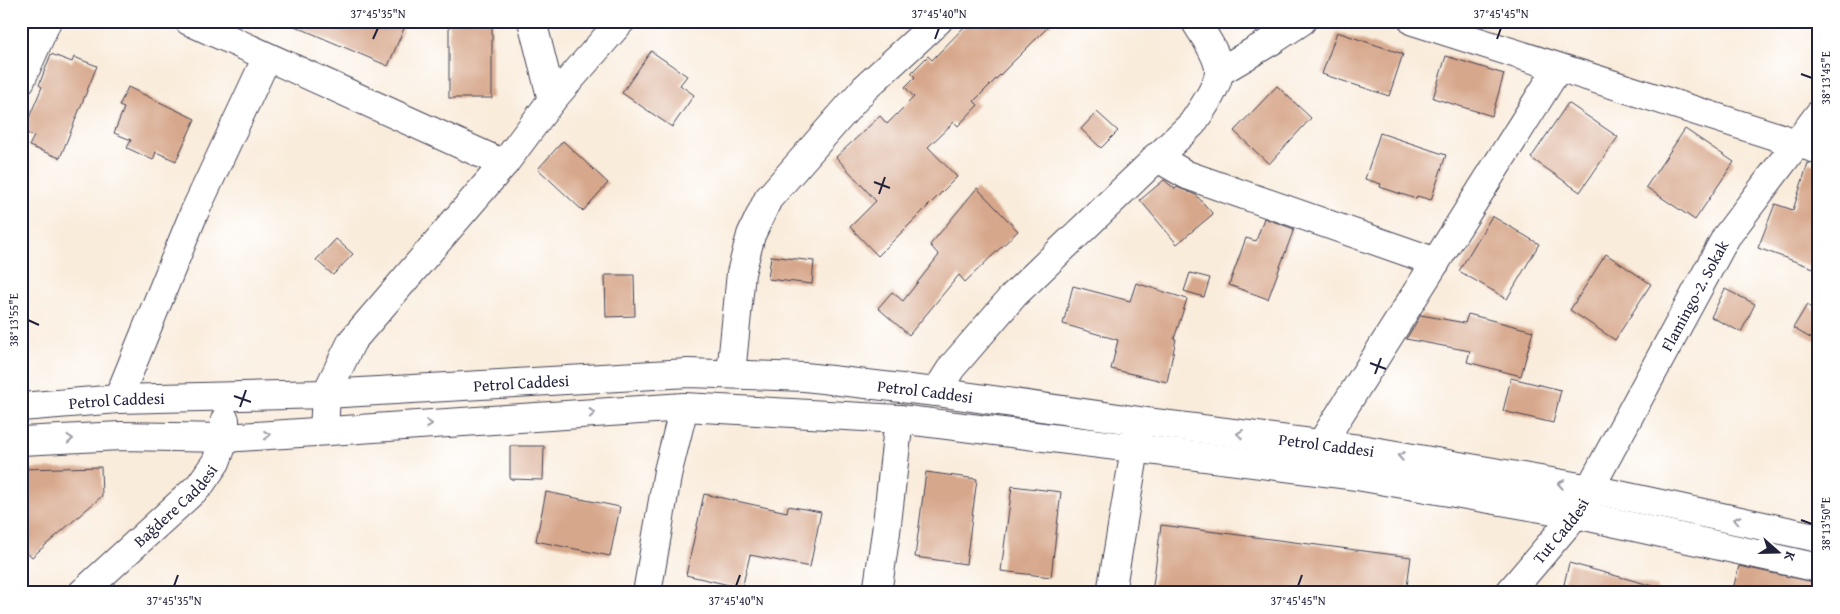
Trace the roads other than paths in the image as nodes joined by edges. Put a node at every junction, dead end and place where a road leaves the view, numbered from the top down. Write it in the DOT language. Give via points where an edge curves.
graph roads {
  1 [pos="47,21"];
  2 [pos="189,21"];
  3 [pos="532,21"];
  4 [pos="620,21"];
  5 [pos="938,21"];
  6 [pos="1195,21"];
  7 [pos="1302,21"];
  8 [pos="1412,21"];
  9 [pos="267,57"];
  10 [pos="1558,68"];
  11 [pos="1219,72"];
  12 [pos="21,80"];
  13 [pos="552,100"];
  14 [pos="1819,114"];
  15 [pos="1808,147"];
  16 [pos="1156,157"];
  17 [pos="504,164"];
  18 [pos="1436,262"];
  19 [pos="730,374"];
  20 [pos="936,392"];
  21 [pos="326,394"];
  22 [pos="225,397"];
  23 [pos="118,399"];
  24 [pos="21,407"];
  25 [pos="684,407"];
  26 [pos="899,419"];
  27 [pos="1140,421"];
  28 [pos="324,431"];
  29 [pos="225,438"];
  30 [pos="21,441"];
  31 [pos="1321,444"];
  32 [pos="1135,448"];
  33 [pos="1591,489"];
  34 [pos="1576,514"];
  35 [pos="1819,538"];
  36 [pos="1819,568"];
  37 [pos="82,593"];
  38 [pos="647,593"];
  39 [pos="877,593"];
  40 [pos="1111,593"];
  41 [pos="1509,593"];
  1 -- 12 [label="street"];
  2 -- 9 [label="street"];
  3 -- 13 [label="street"];
  4 -- 13 [label="street"];
  5 -- 19 [label="street" via="865,88 768,199 751,234 741,273"];
  6 -- 11 [label="street" via="1214,53"];
  7 -- 11 [label="street"];
  8 -- 10 [label="street"];
  9 -- 17 [label="street"];
  9 -- 23 [label="street" via="194,213"];
  10 -- 15 [label="street"];
  10 -- 18 [label="street"];
  11 -- 16 [label="street" via="1209,98 1192,124"];
  13 -- 17 [label="street"];
  14 -- 15 [label="street, Flamingo-2. Sokak"];
  15 -- 33 [label="street, Flamingo-2. Sokak" via="1726,237"];
  16 -- 18 [label="street" via="1188,175"];
  16 -- 20 [label="street" via="1014,295 952,367"];
  17 -- 21 [label="street" via="352,341"];
  18 -- 31 [label="street"];
  19 -- 20 [label="street, Petrol Caddesi" via="805,377"];
  19 -- 21 [label="street, Petrol Caddesi" via="688,373"];
  20 -- 27 [label="street, Petrol Caddesi"];
  21 -- 22 [label="street, Petrol Caddesi"];
  21 -- 28 [label="street"];
  22 -- 23 [label="street, Petrol Caddesi"];
  22 -- 29 [label="street, Bağdere Caddesi"];
  23 -- 24 [label="street, Petrol Caddesi"];
  25 -- 26 [label="street"];
  28 -- 25 [label="street, one-way"];
  25 -- 38 [label="street" via="668,472"];
  26 -- 32 [label="street"];
  26 -- 39 [label="street"];
  31 -- 27 [label="street, Petrol Caddesi, one-way"];
  27 -- 32 [label="street"];
  29 -- 28 [label="street, one-way"];
  30 -- 29 [label="street, one-way" via="121,436"];
  29 -- 37 [label="street, Bağdere Caddesi" via="216,462 200,485"];
  33 -- 31 [label="street, Petrol Caddesi, one-way"];
  32 -- 34 [label="street" via="1357,476"];
  32 -- 40 [label="street"];
  33 -- 34 [label="street, Tut Caddesi"];
  35 -- 33 [label="street, Petrol Caddesi, one-way"];
  34 -- 36 [label="street"];
  34 -- 41 [label="street, Tut Caddesi"];
}
